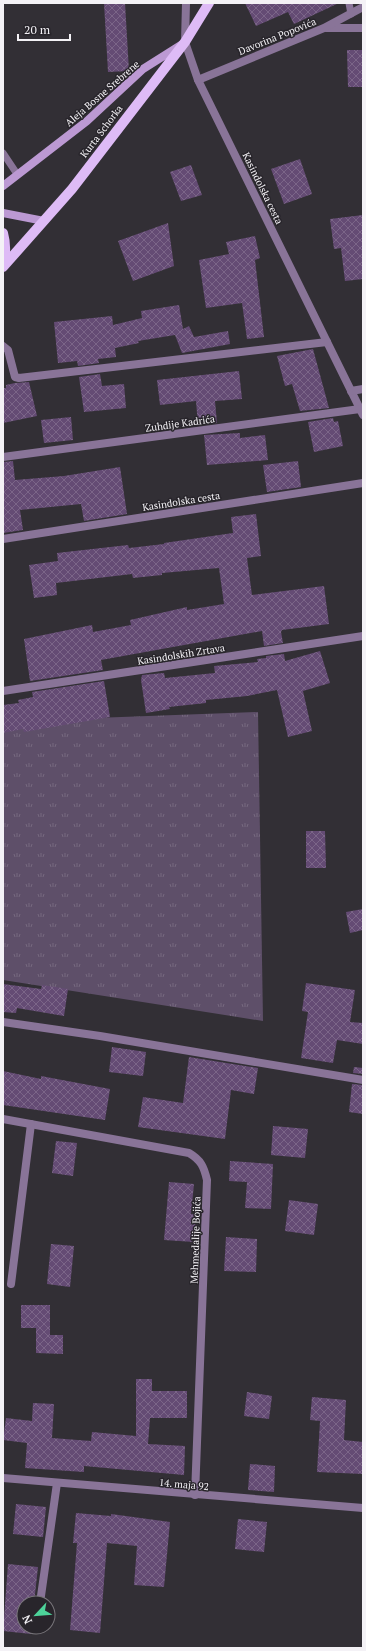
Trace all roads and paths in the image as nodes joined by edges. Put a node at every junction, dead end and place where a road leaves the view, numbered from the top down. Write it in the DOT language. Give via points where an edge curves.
graph roads {
  1 [pos="186,3"];
  2 [pos="209,3"];
  3 [pos="349,3"];
  4 [pos="363,7"];
  5 [pos="351,14"];
  6 [pos="324,28"];
  7 [pos="363,28"];
  8 [pos="185,42"];
  9 [pos="198,80"];
  10 [pos="3,153"];
  11 [pos="17,174"];
  12 [pos="3,186"];
  13 [pos="3,213"];
  14 [pos="44,221"];
  15 [pos="3,233"];
  16 [pos="3,264"];
  17 [pos="3,267"];
  18 [pos="327,342"];
  19 [pos="3,346"];
  20 [pos="363,389"];
  21 [pos="352,391"];
  22 [pos="362,412"];
  23 [pos="3,457"];
  24 [pos="363,483"];
  25 [pos="3,539"];
  26 [pos="363,636"];
  27 [pos="3,691"];
  28 [pos="3,1022"];
  29 [pos="363,1080"];
  30 [pos="3,1119"];
  31 [pos="31,1124"];
  32 [pos="11,1284"];
  33 [pos="3,1478"];
  34 [pos="57,1483"];
  35 [pos="195,1495"];
  36 [pos="363,1508"];
  37 [pos="41,1595"];
  1 -- 8 [label="street"];
  2 -- 8 [label="main road, Kurta Schorka"];
  3 -- 5 [label="lane"];
  4 -- 5 [label="street, Davorina Popovića"];
  5 -- 6 [label="street, Davorina Popovića"];
  6 -- 7 [label="street"];
  6 -- 9 [label="street, Davorina Popovića"];
  8 -- 9 [label="street, Kasindolska cesta"];
  8 -- 11 [label="street, Aleja Bosne Srebrene" via="143,69 87,121"];
  8 -- 14 [label="main road, Kurta Schorka" via="72,189"];
  9 -- 18 [label="street, Kasindolska cesta"];
  10 -- 11 [label="lane"];
  11 -- 12 [label="street, Aleja Bosne Srebrene"];
  13 -- 14 [label="street"];
  14 -- 17 [label="main road, Kurta Schorka"];
  15 -- 16 [label="main road" via="6,243"];
  18 -- 19 [label="street" via="19,378 15,377 8,350"];
  18 -- 21 [label="street, Kasindolska cesta"];
  20 -- 21 [label="street"];
  21 -- 22 [label="street, Kasindolska cesta"];
  22 -- 23 [label="street, Zuhdije Kadrića"];
  24 -- 25 [label="street, Kasindolska cesta"];
  26 -- 27 [label="street, Kasindolskih Zrtava"];
  28 -- 29 [label="street"];
  30 -- 31 [label="street, Mehmedalije Bojića"];
  31 -- 32 [label="street"];
  31 -- 35 [label="street, Mehmedalije Bojića" via="189,1153 204,1166 207,1180"];
  33 -- 34 [label="street, 14. maja 92"];
  34 -- 35 [label="street, 14. maja 92"];
  34 -- 37 [label="street"];
  35 -- 36 [label="street, 14. maja 92"];
}
